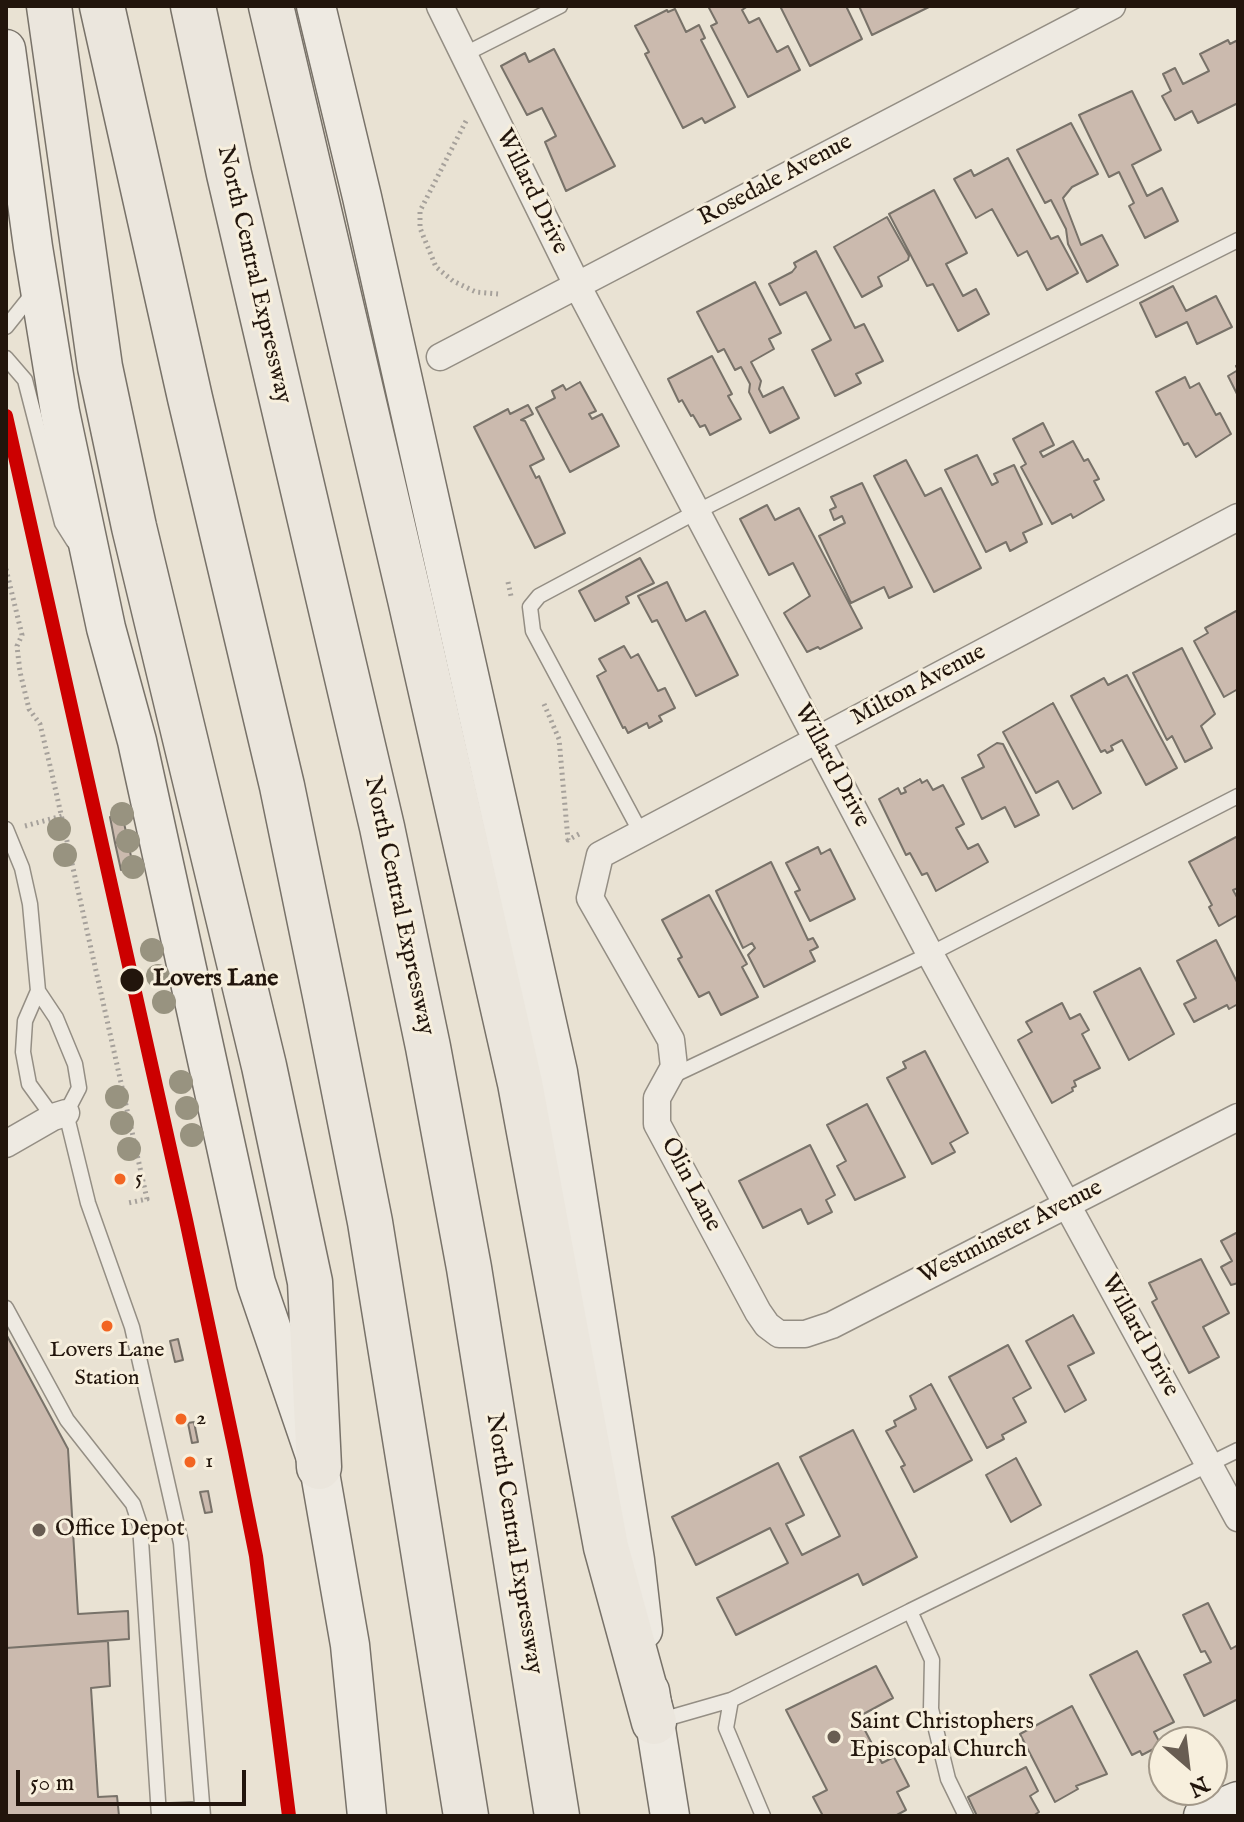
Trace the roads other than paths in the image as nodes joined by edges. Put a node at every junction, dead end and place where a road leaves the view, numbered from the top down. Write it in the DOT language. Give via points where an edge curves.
graph roads {
  1 [pos="49,6"];
  2 [pos="102,6"];
  3 [pos="193,6"];
  4 [pos="271,6"];
  5 [pos="316,6"];
  6 [pos="440,6"];
  7 [pos="560,6"];
  8 [pos="1112,6"];
  9 [pos="6,49"];
  10 [pos="465,54"];
  11 [pos="1238,240"];
  12 [pos="39,285"];
  13 [pos="577,285"];
  14 [pos="6,327"];
  15 [pos="440,357"];
  16 [pos="6,358"];
  17 [pos="698,511"];
  18 [pos="1238,517"];
  19 [pos="96,579"];
  20 [pos="818,740"];
  21 [pos="1238,796"];
  22 [pos="6,829"];
  23 [pos="641,833"];
  24 [pos="600,855"];
  25 [pos="930,954"];
  26 [pos="38,991"];
  27 [pos="668,1078"];
  28 [pos="60,1115"];
  29 [pos="1238,1117"];
  30 [pos="6,1144"];
  31 [pos="1067,1205"];
  32 [pos="6,1308"];
  33 [pos="779,1334"];
  34 [pos="1238,1450"];
  35 [pos="1209,1464"];
  36 [pos="319,1467"];
  37 [pos="1238,1518"];
  38 [pos="910,1611"];
  39 [pos="731,1700"];
  40 [pos="654,1722"];
  41 [pos="1238,1801"];
  42 [pos="202,1812"];
  43 [pos="159,1813"];
  44 [pos="367,1816"];
  45 [pos="466,1816"];
  46 [pos="557,1816"];
  47 [pos="670,1816"];
  48 [pos="763,1816"];
  49 [pos="966,1816"];
  50 [pos="1203,1816"];
  1 -- 36 [label="highway" via="100,367 310,1282"];
  2 -- 45 [label="highway" via="282,786 326,1000 370,1222"];
  3 -- 46 [label="highway, North Central Expressway" via="428,1047"];
  4 -- 40 [label="highway" via="514,1054 606,1547"];
  5 -- 40 [label="main road" via="558,1072 635,1560"];
  6 -- 10 [label="street, Willard Drive"];
  7 -- 10 [label="lane"];
  8 -- 13 [label="street, Rosedale Avenue"];
  9 -- 12 [label="main road"];
  10 -- 13 [label="street, Willard Drive"];
  11 -- 17 [label="lane"];
  12 -- 14 [label="lane"];
  12 -- 19 [label="main road"];
  13 -- 15 [label="street, Rosedale Avenue"];
  13 -- 17 [label="street, Willard Drive"];
  16 -- 19 [label="lane" via="25,380 62,523"];
  17 -- 20 [label="street, Willard Drive"];
  17 -- 23 [label="lane" via="539,596 530,607 533,631"];
  18 -- 20 [label="street, Milton Avenue"];
  19 -- 36 [label="main road" via="137,741 256,1283"];
  20 -- 23 [label="street, Milton Avenue"];
  20 -- 25 [label="street, Willard Drive"];
  21 -- 25 [label="lane"];
  22 -- 26 [label="lane" via="30,904"];
  23 -- 24 [label="street, Milton Avenue"];
  24 -- 27 [label="street, Olin Lane" via="590,898 671,1040 674,1067"];
  25 -- 27 [label="lane"];
  25 -- 31 [label="street, Willard Drive"];
  26 -- 28 [label="lane" via="75,1064 79,1088"];
  26 -- 28 [label="lane" via="25,1021 23,1052 29,1084"];
  27 -- 33 [label="street, Olin Lane" via="657,1098 657,1124 758,1312"];
  28 -- 30 [label="street"];
  28 -- 42 [label="lane" via="132,1327 181,1543"];
  29 -- 31 [label="street, Westminster Avenue"];
  31 -- 33 [label="street, Westminster Avenue" via="832,1325 805,1334"];
  31 -- 35 [label="street, Willard Drive"];
  32 -- 43 [label="lane" via="67,1420 133,1504 140,1525"];
  34 -- 35 [label="lane"];
  35 -- 37 [label="street, Willard Drive"];
  35 -- 38 [label="lane"];
  36 -- 44 [label="main road" via="350,1645"];
  38 -- 39 [label="lane"];
  38 -- 49 [label="lane" via="932,1660 931,1709 948,1779"];
  39 -- 40 [label="lane"];
  39 -- 48 [label="lane" via="726,1728"];
  40 -- 47 [label="main road"];
  41 -- 50 [label="main road"];
  42 -- 43 [label="lane"];
}
